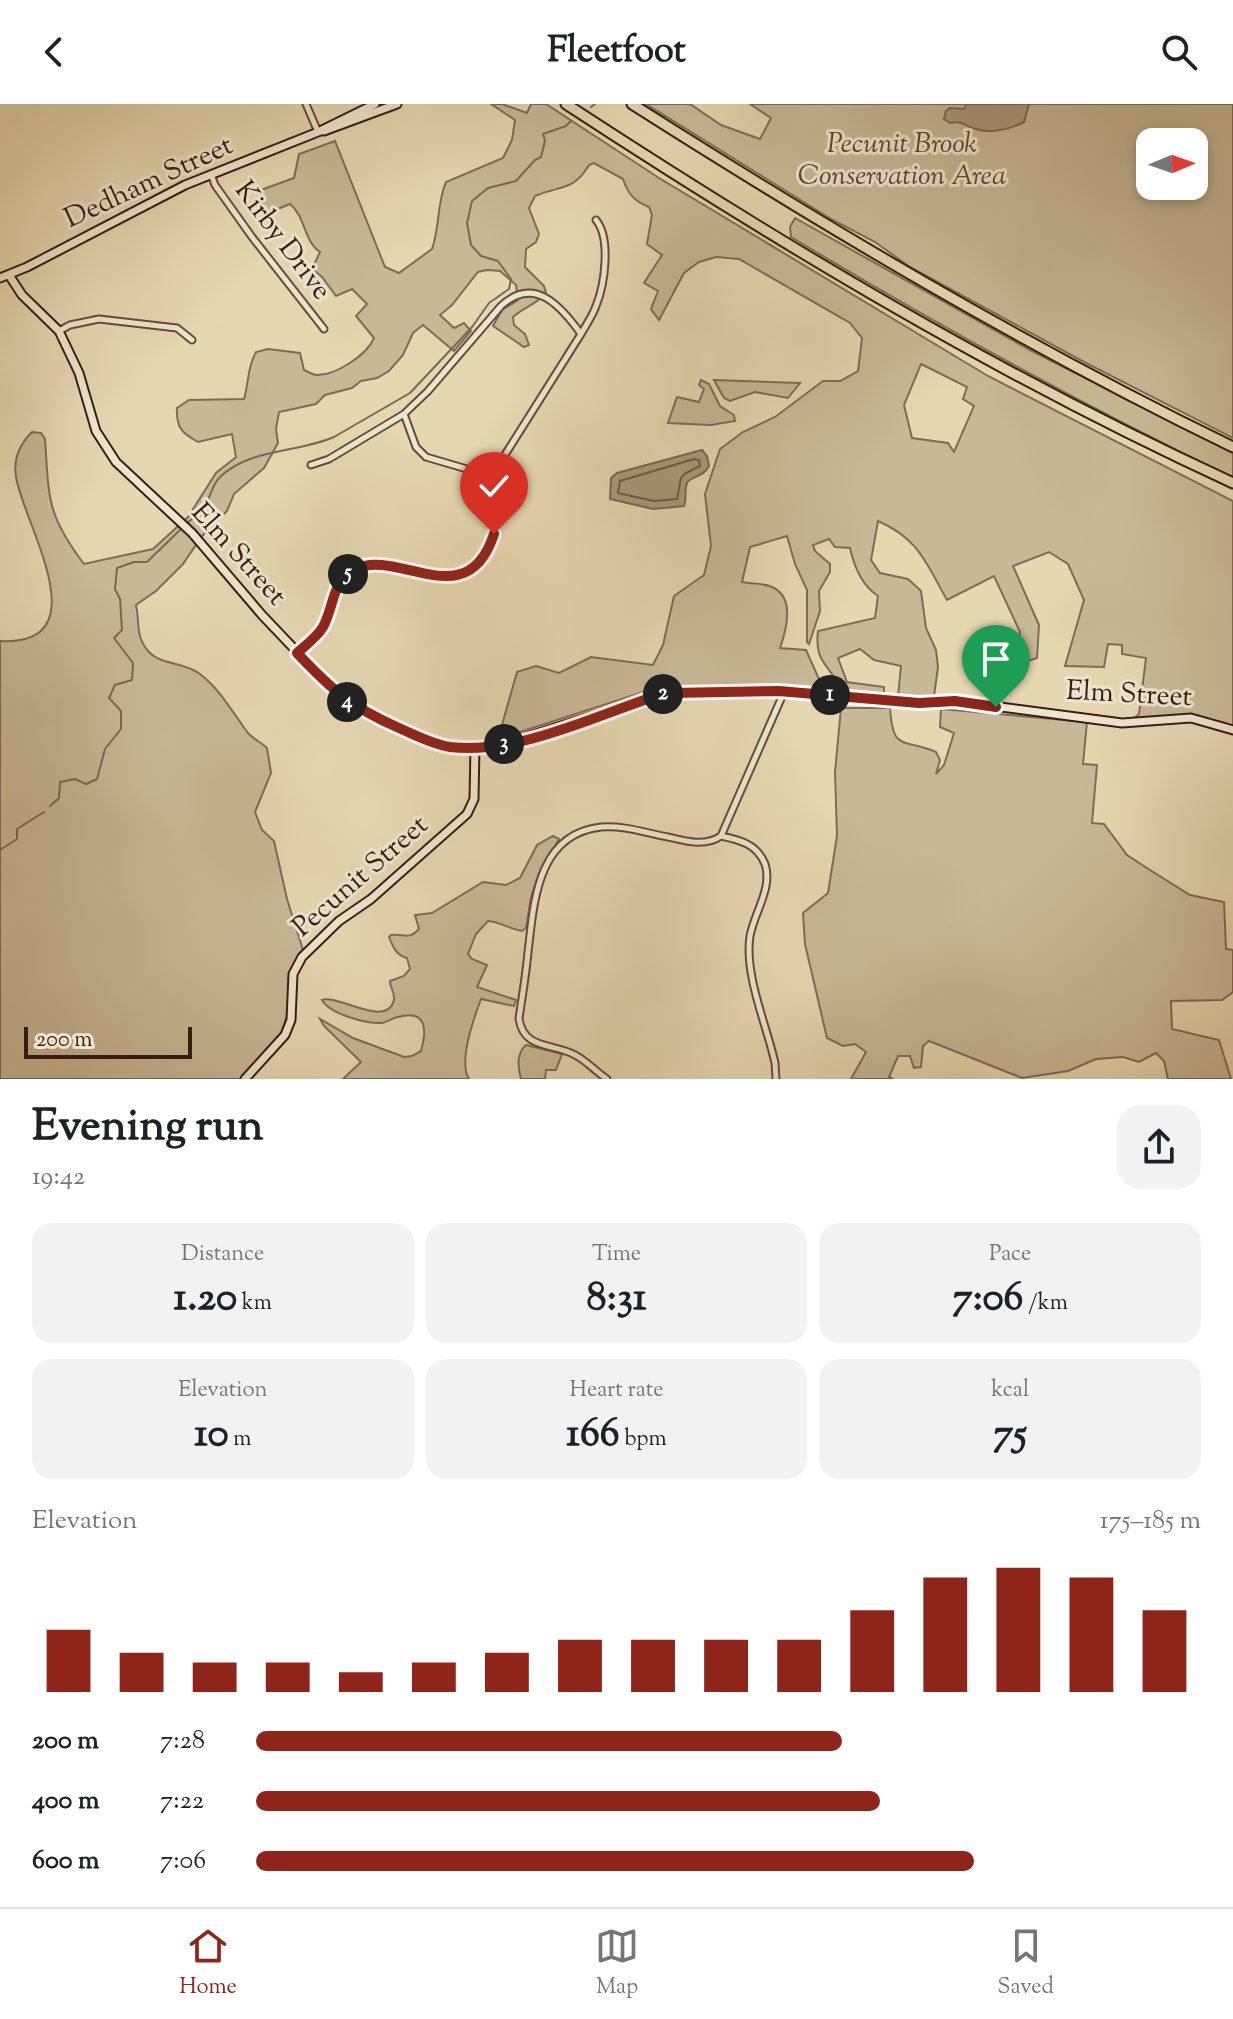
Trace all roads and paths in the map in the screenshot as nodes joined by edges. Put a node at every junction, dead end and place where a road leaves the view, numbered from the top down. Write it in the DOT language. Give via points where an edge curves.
graph roads {
  1 [pos="306,104"];
  2 [pos="375,104"];
  3 [pos="397,104"];
  4 [pos="566,104"];
  5 [pos="632,104"];
  6 [pos="318,132"];
  7 [pos="211,174"];
  8 [pos="596,220"];
  9 [pos="9,275"];
  10 [pos="0,278"];
  11 [pos="324,329"];
  12 [pos="59,331"];
  13 [pos="581,334"];
  14 [pos="192,340"];
  15 [pos="404,414"];
  16 [pos="1233,447"];
  17 [pos="311,465"];
  18 [pos="494,477"];
  19 [pos="1231,483"];
  20 [pos="297,653"];
  21 [pos="784,691"];
  22 [pos="1233,730"];
  23 [pos="475,747"];
  24 [pos="721,836"];
  25 [pos="245,1079"];
  26 [pos="607,1079"];
  27 [pos="776,1079"];
  1 -- 6 [label="street"];
  2 -- 6 [label="street, Dedham Street"];
  3 -- 6 [label="street, Dedham Street"];
  4 -- 19 [label="highway" via="861,289"];
  5 -- 16 [label="highway" via="934,290"];
  6 -- 7 [label="street, Dedham Street"];
  7 -- 9 [label="street, Dedham Street"];
  7 -- 11 [label="street, Kirby Drive"];
  8 -- 13 [label="street" via="605,238 602,279 597,304"];
  9 -- 10 [label="street, Dedham Street"];
  9 -- 12 [label="street, Elm Street"];
  12 -- 14 [label="street" via="99,319 177,328"];
  12 -- 20 [label="street, Elm Street" via="110,455 192,533"];
  13 -- 15 [label="street" via="553,300 514,295"];
  13 -- 18 [label="street"];
  15 -- 17 [label="street"];
  15 -- 18 [label="street" via="416,447 426,457"];
  18 -- 20 [label="street" via="494,534 477,562 445,577 377,565 354,569 338,585 322,629"];
  20 -- 23 [label="street, Elm Street" via="329,688 363,712 437,744"];
  21 -- 22 [label="street, Elm Street" via="919,703 955,701 1122,723 1191,718"];
  21 -- 23 [label="street, Elm Street" via="665,694 536,736"];
  21 -- 24 [label="street"];
  23 -- 25 [label="street, Pecunit Street" via="472,806 302,957 292,978 287,1031"];
  24 -- 26 [label="street" via="694,842 600,827 565,840 547,862 535,902 520,1027 533,1043 578,1057"];
  24 -- 27 [label="street" via="754,847 767,871 750,937 750,959"];
}
